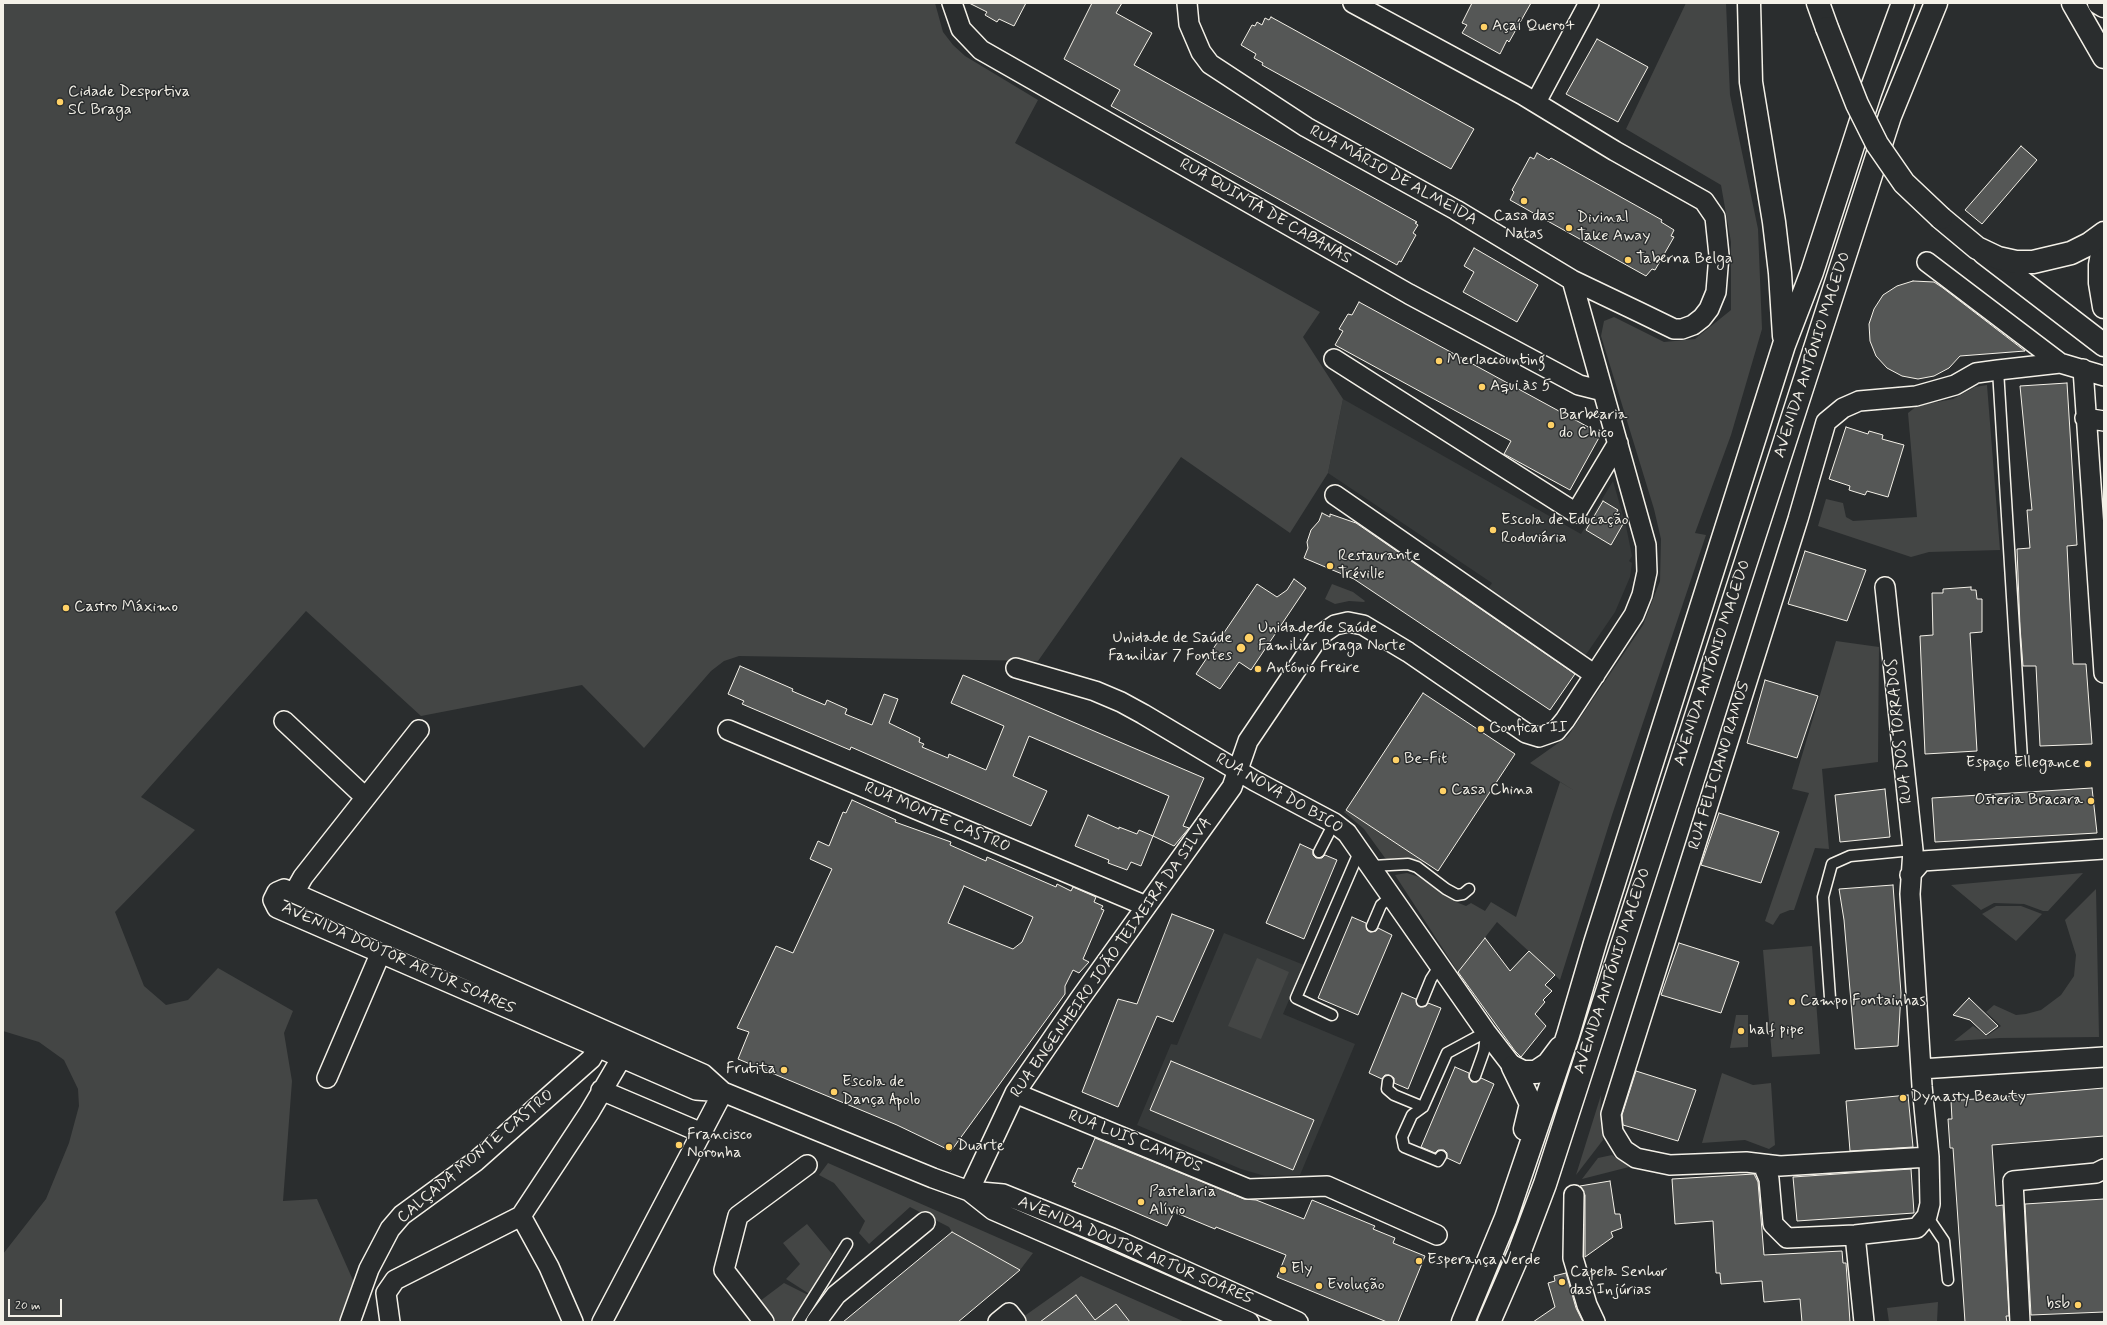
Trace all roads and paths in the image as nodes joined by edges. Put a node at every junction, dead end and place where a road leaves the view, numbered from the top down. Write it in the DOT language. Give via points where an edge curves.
graph roads {
  1 [pos="952,3"];
  2 [pos="1188,3"];
  3 [pos="1353,3"];
  4 [pos="1589,3"];
  5 [pos="1749,3"];
  6 [pos="1818,3"];
  7 [pos="1903,3"];
  8 [pos="1936,3"];
  9 [pos="2073,3"];
  10 [pos="2099,3"];
  11 [pos="2104,6"];
  12 [pos="2104,58"];
  13 [pos="1536,102"];
  14 [pos="2104,233"];
  15 [pos="2104,243"];
  16 [pos="1977,248"];
  17 [pos="1927,262"];
  18 [pos="1572,280"];
  19 [pos="2104,307"];
  20 [pos="2104,344"];
  21 [pos="1784,345"];
  22 [pos="1334,359"];
  23 [pos="2060,363"];
  24 [pos="2083,369"];
  25 [pos="1998,370"];
  26 [pos="2104,376"];
  27 [pos="1603,391"];
  28 [pos="2085,418"];
  29 [pos="2104,421"];
  30 [pos="1618,443"];
  31 [pos="1335,495"];
  32 [pos="1885,587"];
  33 [pos="1016,668"];
  34 [pos="2104,673"];
  35 [pos="1595,675"];
  36 [pos="284,721"];
  37 [pos="419,730"];
  38 [pos="728,730"];
  39 [pos="2022,759"];
  40 [pos="1237,771"];
  41 [pos="365,797"];
  42 [pos="1334,823"];
  43 [pos="2104,849"];
  44 [pos="1360,850"];
  45 [pos="1913,850"];
  46 [pos="1319,852"];
  47 [pos="1372,866"];
  48 [pos="1910,875"];
  49 [pos="1469,889"];
  50 [pos="294,893"];
  51 [pos="1392,896"];
  52 [pos="1146,906"];
  53 [pos="1372,926"];
  54 [pos="381,952"];
  55 [pos="1440,965"];
  56 [pos="1830,998"];
  57 [pos="1422,1001"];
  58 [pos="1332,1015"];
  59 [pos="1486,1032"];
  60 [pos="1568,1035"];
  61 [pos="598,1047"];
  62 [pos="622,1057"];
  63 [pos="2104,1057"];
  64 [pos="1513,1067"];
  65 [pos="1921,1069"];
  66 [pos="1475,1076"];
  67 [pos="327,1078"];
  68 [pos="1388,1081"];
  69 [pos="601,1090"];
  70 [pos="723,1092"];
  71 [pos="1015,1093"];
  72 [pos="1423,1107"];
  73 [pos="702,1133"];
  74 [pos="1441,1156"];
  75 [pos="1929,1157"];
  76 [pos="807,1165"];
  77 [pos="1763,1165"];
  78 [pos="2104,1169"];
  79 [pos="969,1191"];
  80 [pos="1574,1195"];
  81 [pos="1510,1206"];
  82 [pos="521,1216"];
  83 [pos="1927,1216"];
  84 [pos="925,1222"];
  85 [pos="1437,1235"];
  86 [pos="1855,1235"];
  87 [pos="847,1244"];
  88 [pos="1948,1280"];
  89 [pos="350,1322"];
  90 [pos="390,1322"];
  91 [pos="573,1322"];
  92 [pos="602,1322"];
  93 [pos="764,1322"];
  94 [pos="798,1322"];
  95 [pos="816,1322"];
  96 [pos="998,1322"];
  97 [pos="1016,1322"];
  98 [pos="1249,1322"];
  99 [pos="1298,1322"];
  100 [pos="1464,1322"];
  101 [pos="1489,1322"];
  102 [pos="1595,1322"];
  103 [pos="1864,1322"];
  104 [pos="2020,1322"];
  1 -- 27 [label="street, RUA QUINTA DE CABANAS" via="961,29 981,50 1409,294 1579,385"];
  2 -- 18 [label="street, RUA MÁRIO DE ALMEIDA" via="1189,24 1201,52 1210,64 1306,128 1456,210"];
  3 -- 13 [label="street, RUA MÁRIO DE ALMEIDA"];
  4 -- 13 [label="street"];
  5 -- 21 [label="main road" via="1750,82 1774,222"];
  6 -- 16 [label="main road, bridge" via="1854,98 1877,144 1904,183"];
  7 -- 21 [label="main road, AVENIDA ANTÓNIO MACEDO" via="1870,93 1812,272"];
  8 -- 101 [label="main road, AVENIDA ANTÓNIO MACEDO" via="1890,116 1545,1184 1519,1254"];
  9 -- 12 [label="main road"];
  10 -- 11 [label="main road"];
  13 -- 18 [label="street, RUA MÁRIO DE ALMEIDA" via="1615,151 1704,201 1715,217 1719,243 1716,292 1709,309 1693,325 1674,329"];
  14 -- 16 [label="main road" via="2071,253 2033,262 1998,258"];
  15 -- 19 [label="main road" via="2100,283"];
  16 -- 20 [label="main road"];
  17 -- 23 [label="street"];
  18 -- 27 [label="street, RUA ENGENHEIRO JOÃO TEIXEIRA DA SILVA"];
  21 -- 60 [label="main road, AVENIDA ANTÓNIO MACEDO"];
  22 -- 30 [label="street" via="1576,513"];
  23 -- 24 [label="street"];
  23 -- 25 [label="street, RUA FELICIANO RAMOS"];
  24 -- 26 [label="street"];
  24 -- 28 [label="street"];
  25 -- 39 [label="lane"];
  25 -- 77 [label="street, RUA FELICIANO RAMOS" via="1976,373 1955,385 1916,396 1859,401 1843,408 1826,422 1798,519 1611,1114 1612,1132 1624,1150 1636,1158 1670,1165 1746,1162"];
  27 -- 30 [label="street, RUA ENGENHEIRO JOÃO TEIXEIRA DA SILVA"];
  28 -- 29 [label="street"];
  28 -- 34 [label="street"];
  30 -- 35 [label="street, RUA ENGENHEIRO JOÃO TEIXEIRA DA SILVA" via="1646,545 1647,572 1634,615"];
  31 -- 35 [label="street"];
  32 -- 45 [label="street, RUA DOS TORRADOS"];
  33 -- 40 [label="street, RUA NOVA DO BICO" via="1095,691 1121,702"];
  35 -- 40 [label="street, RUA ENGENHEIRO JOÃO TEIXEIRA DA SILVA" via="1556,731 1539,737 1526,733 1408,652 1363,625 1348,622 1335,625 1319,636 1248,741"];
  36 -- 41 [label="street"];
  37 -- 41 [label="street"];
  38 -- 52 [label="street, RUA MONTE CASTRO"];
  40 -- 42 [label="street, RUA NOVA DO BICO"];
  40 -- 52 [label="street, RUA ENGENHEIRO JOÃO TEIXEIRA DA SILVA" via="1232,788"];
  41 -- 50 [label="street" via="303,877"];
  42 -- 44 [label="street, RUA NOVA DO BICO" via="1347,833"];
  42 -- 46 [label="lane"];
  43 -- 48 [label="street" via="1922,861"];
  44 -- 47 [label="street, RUA NOVA DO BICO"];
  44 -- 58 [label="lane" via="1296,998"];
  45 -- 48 [label="street, RUA DOS TORRADOS"];
  45 -- 56 [label="lane" via="1850,856 1832,864 1823,897"];
  47 -- 49 [label="lane" via="1408,864 1417,867 1457,895"];
  47 -- 51 [label="street, RUA NOVA DO BICO"];
  48 -- 65 [label="street, RUA DOS TORRADOS"];
  50 -- 54 [label="street, AVENIDA DOUTOR ARTUR SOARES" via="284,889 277,892 273,900 277,908"];
  50 -- 70 [label="street, AVENIDA DOUTOR ARTUR SOARES" via="702,1074"];
  51 -- 53 [label="lane" via="1381,905"];
  51 -- 55 [label="street, RUA NOVA DO BICO"];
  52 -- 71 [label="street, RUA ENGENHEIRO JOÃO TEIXEIRA DA SILVA"];
  54 -- 61 [label="street, AVENIDA DOUTOR ARTUR SOARES"];
  54 -- 67 [label="street"];
  55 -- 57 [label="lane"];
  55 -- 59 [label="street, RUA NOVA DO BICO"];
  59 -- 64 [label="street, RUA NOVA DO BICO"];
  59 -- 66 [label="lane" via="1484,1051"];
  59 -- 72 [label="lane" via="1447,1053"];
  60 -- 64 [label="main road" via="1548,1064 1536,1072 1523,1072"];
  60 -- 81 [label="main road, AVENIDA ANTÓNIO MACEDO"];
  61 -- 62 [label="street, AVENIDA DOUTOR ARTUR SOARES"];
  61 -- 89 [label="street, CALÇADA MONTE CASTRO" via="591,1059 476,1161 402,1216 390,1230 369,1269"];
  62 -- 69 [label="street"];
  62 -- 70 [label="street, AVENIDA DOUTOR ARTUR SOARES" via="696,1090"];
  63 -- 65 [label="street"];
  64 -- 81 [label="main road" via="1531,1104 1512,1170"];
  65 -- 75 [label="street, RUA DOS TORRADOS"];
  68 -- 72 [label="lane" via="1387,1089 1394,1095"];
  69 -- 73 [label="street"];
  69 -- 82 [label="street" via="589,1113"];
  70 -- 73 [label="street"];
  70 -- 79 [label="street, AVENIDA DOUTOR ARTUR SOARES"];
  71 -- 79 [label="street, RUA ENGENHEIRO JOÃO TEIXEIRA DA SILVA"];
  71 -- 85 [label="street, RUA LUIS CAMPOS" via="1248,1189 1327,1186"];
  72 -- 74 [label="lane" via="1412,1115 1402,1137 1404,1147 1438,1161"];
  73 -- 92 [label="street"];
  75 -- 77 [label="street"];
  75 -- 83 [label="street, RUA DOS TORRADOS" via="1930,1204"];
  76 -- 93 [label="street" via="738,1216 724,1270"];
  77 -- 86 [label="street" via="1769,1179 1773,1224 1787,1238"];
  78 -- 104 [label="street" via="2096,1173 2013,1181"];
  79 -- 98 [label="street, AVENIDA DOUTOR ARTUR SOARES" via="993,1210"];
  79 -- 99 [label="street, AVENIDA DOUTOR ARTUR SOARES" via="1003,1194 1112,1238"];
  80 -- 102 [label="street" via="1573,1258"];
  81 -- 100 [label="main road, AVENIDA ANTÓNIO MACEDO"];
  82 -- 90 [label="street" via="395,1280 386,1293"];
  82 -- 91 [label="street" via="549,1267"];
  83 -- 86 [label="street" via="1917,1228"];
  83 -- 88 [label="lane" via="1944,1241"];
  84 -- 95 [label="street" via="836,1295"];
  86 -- 103 [label="street"];
  87 -- 94 [label="lane"];
  96 -- 97 [label="street" via="1009,1313"];
}
